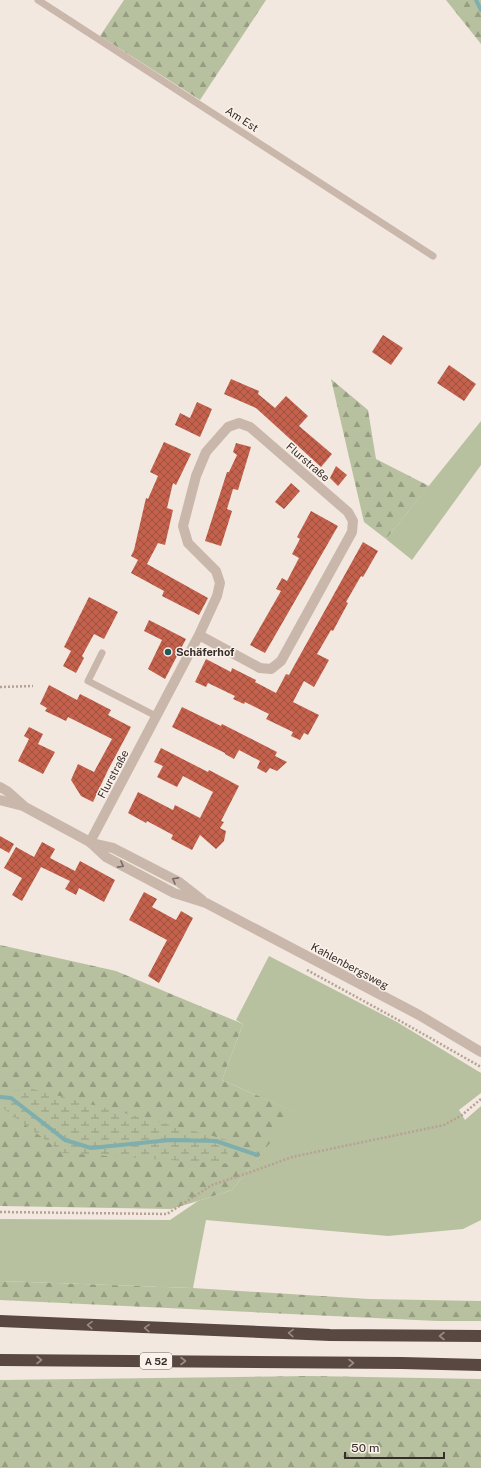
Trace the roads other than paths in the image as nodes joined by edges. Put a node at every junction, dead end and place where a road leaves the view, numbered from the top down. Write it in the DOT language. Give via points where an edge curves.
graph roads {
  1 [pos="38,0"];
  2 [pos="433,256"];
  3 [pos="199,635"];
  4 [pos="102,653"];
  5 [pos="156,716"];
  6 [pos="0,787"];
  7 [pos="0,800"];
  8 [pos="25,807"];
  9 [pos="90,842"];
  10 [pos="481,1052"];
  11 [pos="0,1321"];
  12 [pos="481,1336"];
  13 [pos="0,1360"];
  14 [pos="481,1365"];
  1 -- 2 [label="lane, Am Est"];
  3 -- 3 [label="street, Flurstraße" via="260,668 271,669 281,661 352,532 353,521 348,512 250,427 240,423 228,427 206,452 196,476 183,526 188,543 216,572 220,583 217,596"];
  3 -- 5 [label="street, Flurstraße"];
  4 -- 5 [label="lane" via="88,681"];
  5 -- 9 [label="street, Flurstraße"];
  6 -- 8 [label="street, Kahlenbergsweg"];
  7 -- 8 [label="street, Kahlenbergsweg"];
  8 -- 9 [label="street, Kahlenbergsweg"];
  9 -- 10 [label="street, Kahlenbergsweg" via="113,848 180,882 206,904 419,1016"];
  12 -- 11 [label="highway, one-way" via="330,1335"];
  13 -- 14 [label="highway, A 52, one-way"];
}
